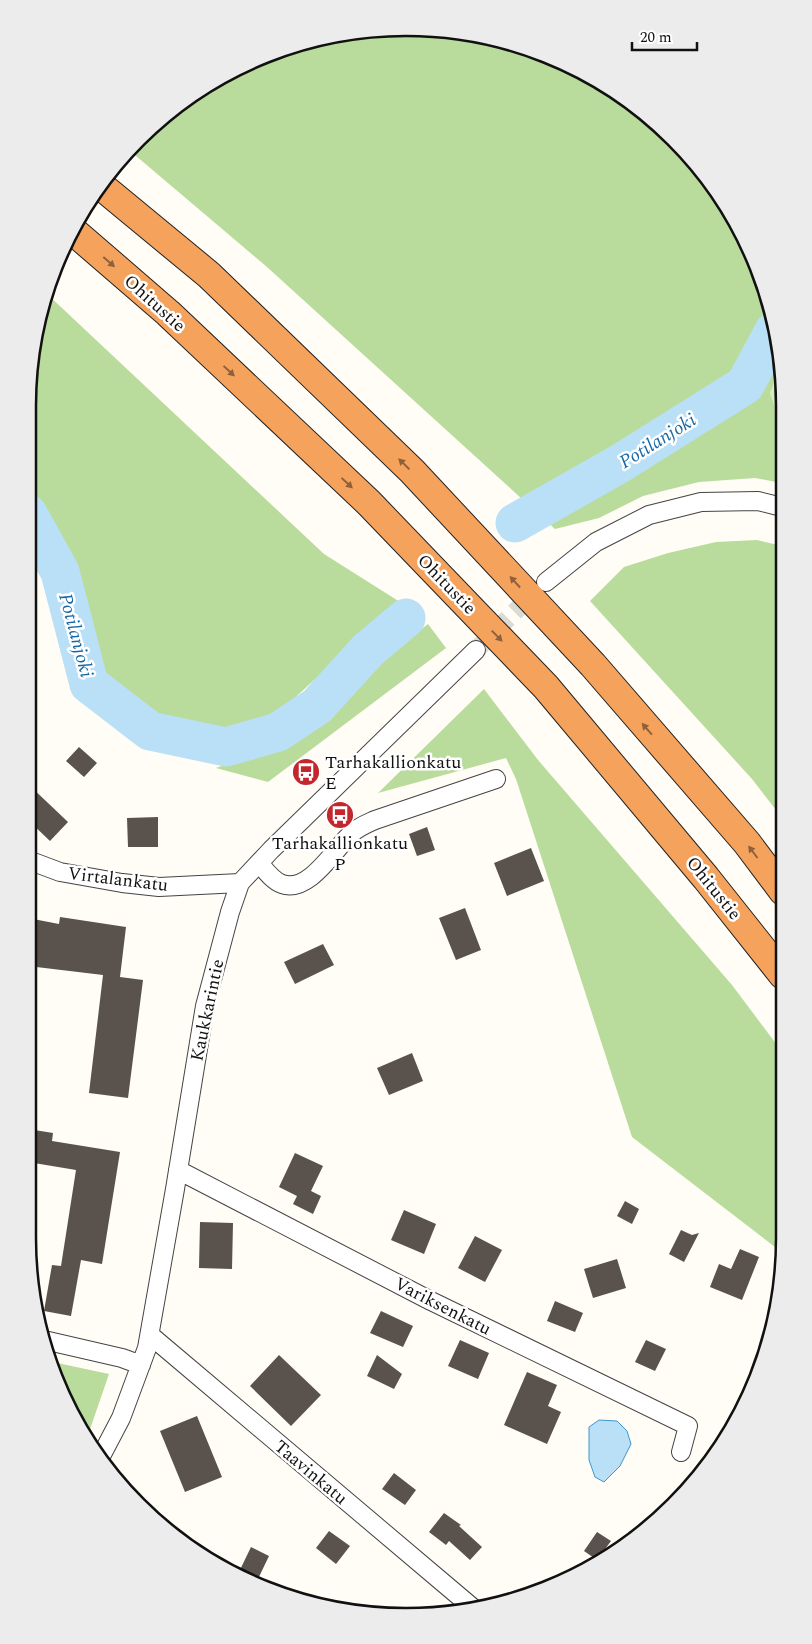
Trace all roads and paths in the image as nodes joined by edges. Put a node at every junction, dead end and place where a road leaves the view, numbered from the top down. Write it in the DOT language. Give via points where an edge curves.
graph roads {
  1 [pos="106,190"];
  2 [pos="78,235"];
  3 [pos="776,506"];
  4 [pos="546,582"];
  5 [pos="476,650"];
  6 [pos="496,779"];
  7 [pos="36,863"];
  8 [pos="259,863"];
  9 [pos="240,882"];
  10 [pos="776,882"];
  11 [pos="776,966"];
  12 [pos="178,1170"];
  13 [pos="150,1335"];
  14 [pos="51,1342"];
  15 [pos="141,1365"];
  16 [pos="104,1450"];
  17 [pos="681,1452"];
  18 [pos="466,1603"];
  10 -- 1 [label="highway, one-way" via="593,665 412,471 209,275"];
  2 -- 11 [label="highway, Ohitustie, one-way" via="168,313 369,503 546,687"];
  3 -- 4 [label="street" via="758,501 701,502 649,515 596,542"];
  5 -- 8 [label="street, Kaukkarintie"];
  6 -- 8 [label="street" via="362,826 323,866 293,885 282,884"];
  7 -- 9 [label="street, Virtalankatu" via="60,872 159,887"];
  8 -- 9 [label="street, Kaukkarintie"];
  9 -- 12 [label="street, Kaukkarintie" via="205,1006"];
  12 -- 13 [label="street, Kaukkarintie"];
  12 -- 17 [label="street, Variksenkatu" via="430,1301 688,1426"];
  13 -- 15 [label="street, Kaukkarintie"];
  13 -- 18 [label="street, Taavinkatu"];
  14 -- 15 [label="street"];
  15 -- 16 [label="street, Kaukkarintie" via="122,1418"];
}
